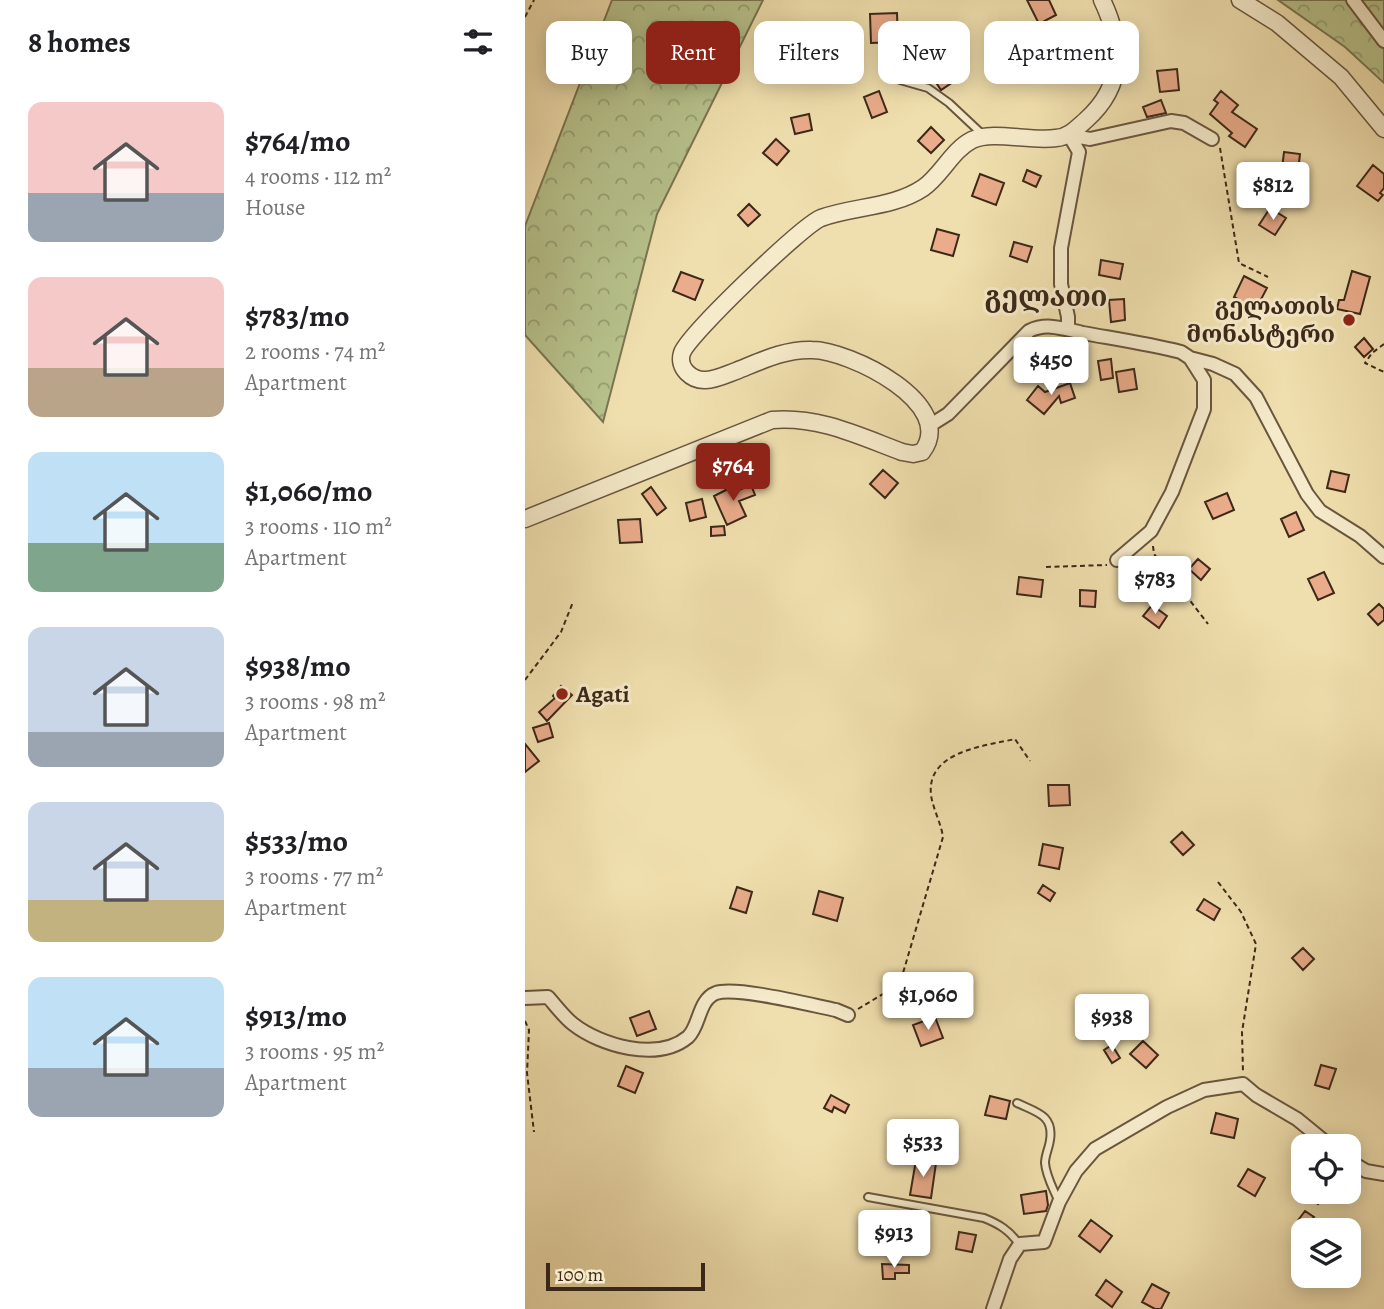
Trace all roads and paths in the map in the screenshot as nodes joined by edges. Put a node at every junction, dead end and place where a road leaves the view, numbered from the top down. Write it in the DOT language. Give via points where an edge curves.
graph roads {
  1 [pos="534,0"];
  2 [pos="1102,0"];
  3 [pos="1240,0"];
  4 [pos="1353,0"];
  5 [pos="525,17"];
  6 [pos="1384,41"];
  7 [pos="914,84"];
  8 [pos="1384,129"];
  9 [pos="1069,135"];
  10 [pos="985,137"];
  11 [pos="1212,139"];
  12 [pos="1268,277"];
  13 [pos="1068,328"];
  14 [pos="1384,344"];
  15 [pos="1190,358"];
  16 [pos="1384,372"];
  17 [pos="929,426"];
  18 [pos="525,519"];
  19 [pos="1151,531"];
  20 [pos="1384,557"];
  21 [pos="1117,560"];
  22 [pos="1046,567"];
  23 [pos="573,602"];
  24 [pos="1208,624"];
  25 [pos="525,680"];
  26 [pos="1030,761"];
  27 [pos="1218,881"];
  28 [pos="525,998"];
  29 [pos="848,1015"];
  30 [pos="525,1021"];
  31 [pos="1243,1084"];
  32 [pos="1017,1104"];
  33 [pos="534,1132"];
  34 [pos="1315,1134"];
  35 [pos="1361,1168"];
  36 [pos="1383,1175"];
  37 [pos="868,1197"];
  38 [pos="1059,1202"];
  39 [pos="1020,1244"];
  40 [pos="993,1309"];
  1 -- 5 [label="path"];
  2 -- 9 [label="street" via="1115,33 1116,72 1097,110"];
  3 -- 8 [label="street" via="1277,23 1341,77"];
  4 -- 6 [label="street"];
  7 -- 10 [label="lane" via="949,103"];
  9 -- 10 [label="street"];
  9 -- 11 [label="street" via="1090,139 1171,121"];
  9 -- 13 [label="street" via="1079,152 1061,248"];
  10 -- 17 [label="street" via="971,141 923,188 887,203 818,219 806,227 699,330 681,355 688,374 707,380 792,351 845,356 895,383 924,414"];
  11 -- 12 [label="path" via="1221,150 1238,263"];
  13 -- 15 [label="street" via="1153,345"];
  13 -- 17 [label="street" via="1038,326 1029,331 955,407"];
  14 -- 16 [label="path" via="1365,360"];
  15 -- 19 [label="street" via="1204,380 1204,409 1172,492"];
  15 -- 20 [label="street" via="1235,374 1256,397 1320,511"];
  17 -- 18 [label="street" via="927,445 913,454 813,421 772,420"];
  19 -- 21 [label="street"];
  19 -- 24 [label="path" via="1154,554"];
  21 -- 22 [label="path" via="1108,565"];
  23 -- 25 [label="path" via="561,632"];
  26 -- 29 [label="path" via="1015,738 952,755 941,764 932,780 931,795 943,837 903,973 894,988"];
  27 -- 31 [label="path" via="1256,943 1241,1032"];
  28 -- 29 [label="street" via="548,997 574,1025 620,1046 644,1051 671,1047 689,1036 712,994 725,991"];
  30 -- 33 [label="path"];
  31 -- 34 [label="street"];
  31 -- 38 [label="street" via="1204,1090 1095,1149"];
  32 -- 38 [label="lane" via="1045,1115 1051,1126 1045,1160"];
  35 -- 36 [label="street"];
  37 -- 39 [label="lane" via="983,1218 1011,1232"];
  38 -- 39 [label="street" via="1044,1242"];
  39 -- 40 [label="street"];
}
